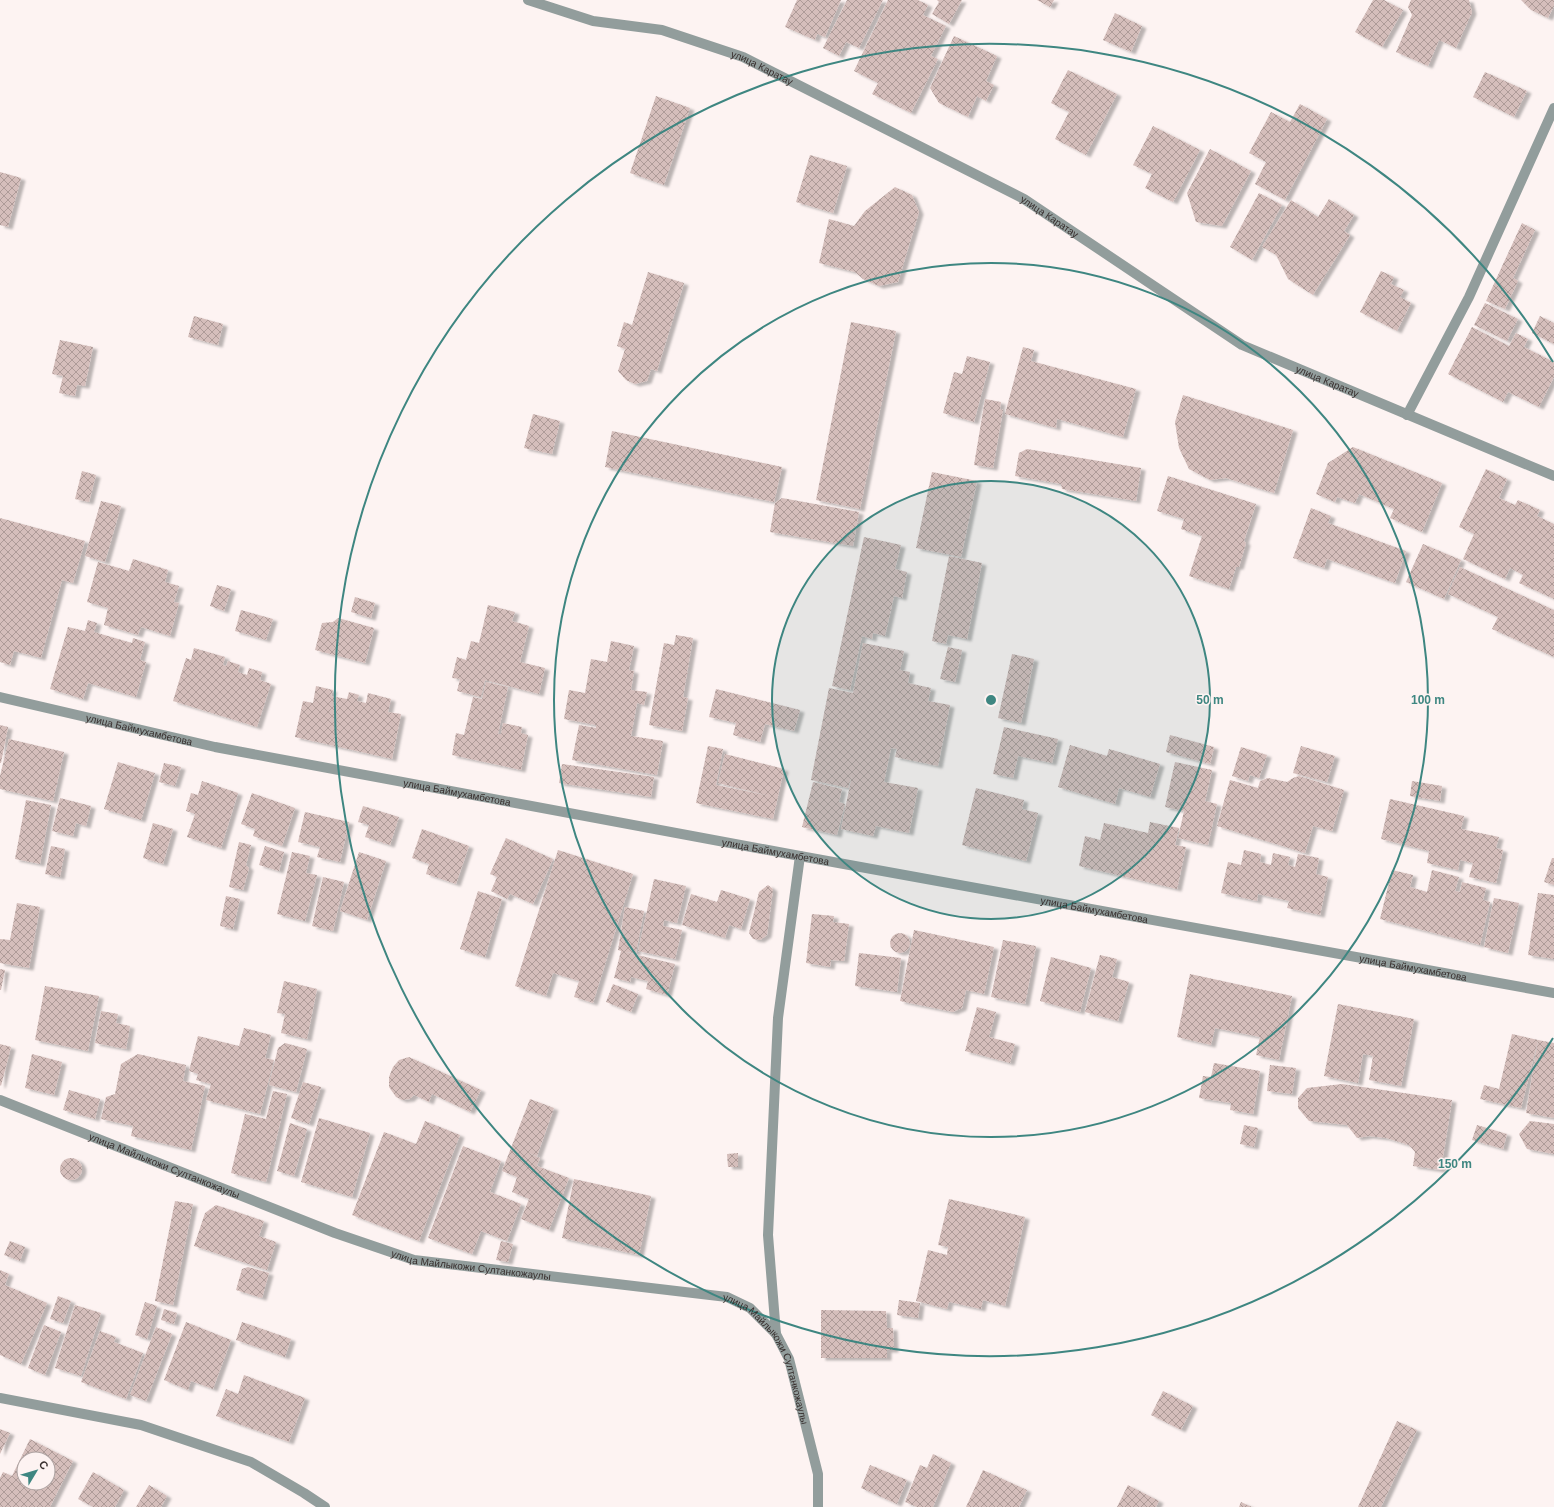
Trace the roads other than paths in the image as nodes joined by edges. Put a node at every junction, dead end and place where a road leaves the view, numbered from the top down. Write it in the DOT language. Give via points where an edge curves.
graph roads {
  1 [pos="528,0"];
  2 [pos="1554,108"];
  3 [pos="1407,415"];
  4 [pos="1554,476"];
  5 [pos="0,697"];
  6 [pos="800,856"];
  7 [pos="1554,993"];
  8 [pos="0,1100"];
  9 [pos="776,1334"];
  10 [pos="0,1398"];
  11 [pos="325,1507"];
  12 [pos="818,1507"];
  1 -- 3 [label="street, улица Каратау" via="593,21 662,30 743,57 1024,199 1242,345"];
  2 -- 3 [label="street" via="1469,297"];
  3 -- 4 [label="street, улица Каратау"];
  5 -- 6 [label="street, улица Баймухамбетова" via="215,746"];
  6 -- 7 [label="street, улица Баймухамбетова"];
  6 -- 9 [label="street" via="778,1018 768,1235"];
  8 -- 9 [label="street, улица Майлыкожи Султанкожаулы" via="335,1233 414,1260 728,1296 750,1308"];
  9 -- 12 [label="street, улица Майлыкожи Султанкожаулы" via="789,1359 818,1474"];
  10 -- 11 [label="street" via="141,1425 251,1462"];
}
